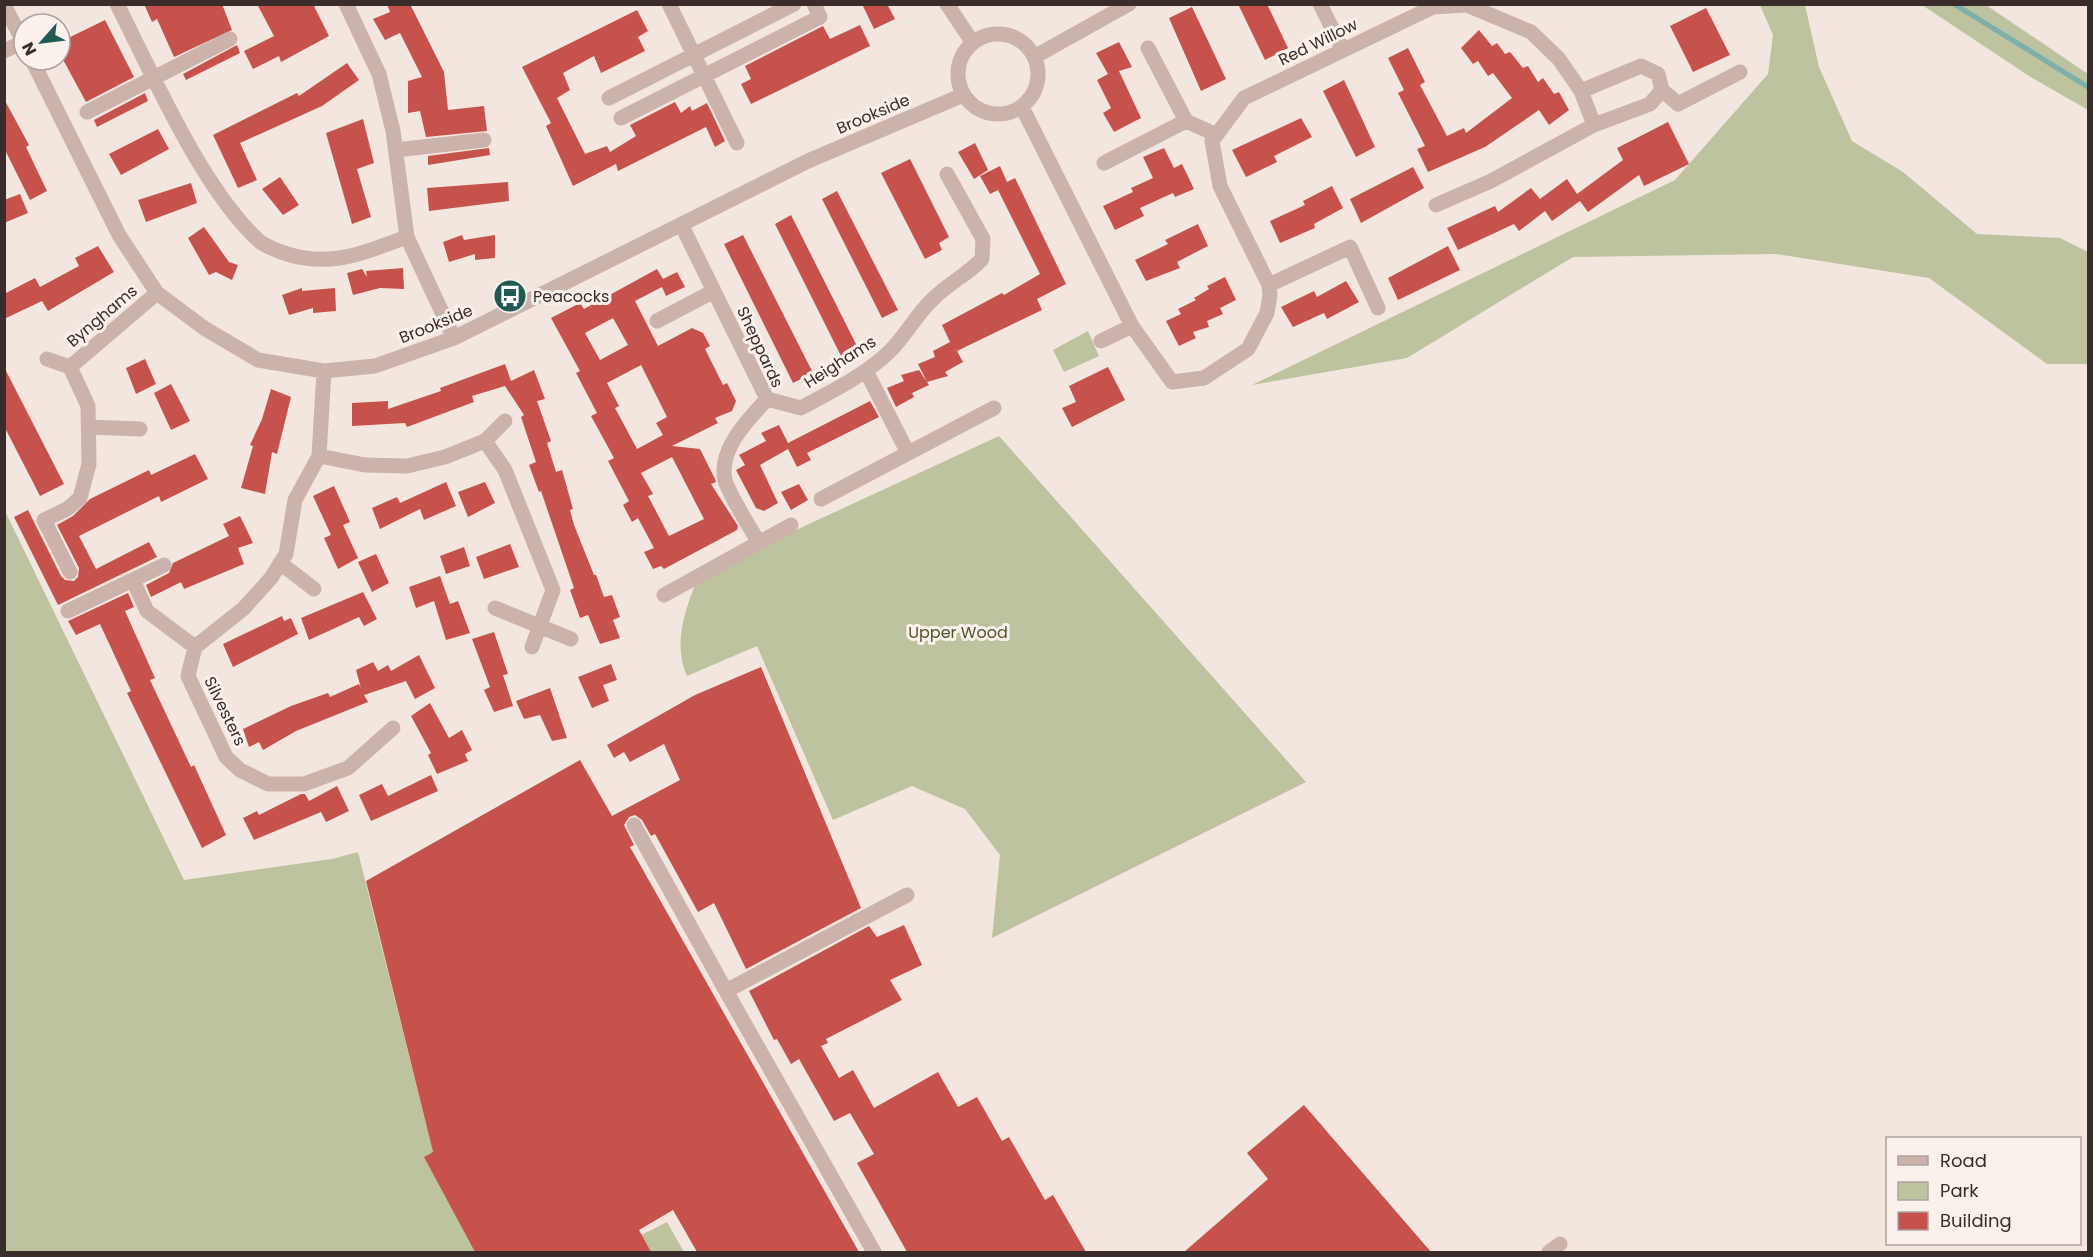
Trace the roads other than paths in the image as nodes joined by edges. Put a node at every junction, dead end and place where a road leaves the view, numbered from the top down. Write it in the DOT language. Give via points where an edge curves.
graph roads {
  1 [pos="117,4"];
  2 [pos="346,4"];
  3 [pos="669,4"];
  4 [pos="794,4"];
  5 [pos="814,4"];
  6 [pos="947,4"];
  7 [pos="1129,4"];
  8 [pos="1320,4"];
  9 [pos="4,5"];
  10 [pos="12,20"];
  11 [pos="230,39"];
  12 [pos="973,43"];
  13 [pos="1148,48"];
  14 [pos="1343,50"];
  15 [pos="694,55"];
  16 [pos="1034,57"];
  17 [pos="38,72"];
  18 [pos="1740,72"];
  19 [pos="703,76"];
  20 [pos="154,77"];
  21 [pos="1662,90"];
  22 [pos="1581,91"];
  23 [pos="963,95"];
  24 [pos="609,98"];
  25 [pos="1022,107"];
  26 [pos="87,112"];
  27 [pos="621,118"];
  28 [pos="1186,121"];
  29 [pos="1594,125"];
  30 [pos="1217,135"];
  31 [pos="484,140"];
  32 [pos="737,143"];
  33 [pos="396,150"];
  34 [pos="1104,163"];
  35 [pos="947,174"];
  36 [pos="1436,205"];
  37 [pos="681,224"];
  38 [pos="407,237"];
  39 [pos="1269,285"];
  40 [pos="714,291"];
  41 [pos="157,293"];
  42 [pos="1378,308"];
  43 [pos="657,321"];
  44 [pos="1132,326"];
  45 [pos="454,338"];
  46 [pos="1101,341"];
  47 [pos="46,359"];
  48 [pos="70,367"];
  49 [pos="324,370"];
  50 [pos="866,371"];
  51 [pos="767,399"];
  52 [pos="994,408"];
  53 [pos="505,421"];
  54 [pos="88,427"];
  55 [pos="140,429"];
  56 [pos="485,441"];
  57 [pos="908,453"];
  58 [pos="319,456"];
  59 [pos="821,499"];
  60 [pos="791,525"];
  61 [pos="759,543"];
  62 [pos="280,563"];
  63 [pos="164,566"];
  64 [pos="70,572"];
  65 [pos="133,580"];
  66 [pos="314,589"];
  67 [pos="664,595"];
  68 [pos="495,608"];
  69 [pos="68,611"];
  70 [pos="540,626"];
  71 [pos="571,639"];
  72 [pos="195,647"];
  73 [pos="532,647"];
  74 [pos="393,728"];
  75 [pos="634,825"];
  76 [pos="907,895"];
  77 [pos="726,991"];
  78 [pos="874,1252"];
  1 -- 20 [label="street"];
  2 -- 33 [label="street" via="379,74"];
  3 -- 15 [label="street"];
  4 -- 15 [label="street"];
  5 -- 19 [label="street" via="820,17"];
  6 -- 12 [label="street"];
  7 -- 16 [label="street"];
  8 -- 14 [label="street"];
  9 -- 10 [label="street"];
  11 -- 20 [label="street"];
  12 -- 16 [label="street" via="994,34 1006,35 1018,39"];
  12 -- 23 [label="street" via="965,52 958,73"];
  13 -- 28 [label="street"];
  14 -- 22 [label="street, Red Willow" via="1433,7 1467,5 1531,32 1559,59"];
  14 -- 30 [label="street, Red Willow" via="1244,98"];
  15 -- 19 [label="street"];
  15 -- 24 [label="street"];
  16 -- 25 [label="street" via="1037,84"];
  17 -- 41 [label="street, Brookside" via="119,235"];
  18 -- 21 [label="street" via="1678,104"];
  19 -- 27 [label="street"];
  19 -- 32 [label="street"];
  20 -- 26 [label="street"];
  20 -- 38 [label="street" via="227,206 260,242 304,258 348,258"];
  21 -- 22 [label="street" via="1658,74 1641,66"];
  21 -- 29 [label="street" via="1650,104"];
  22 -- 29 [label="street, Red Willow"];
  23 -- 25 [label="street" via="984,112 1010,113"];
  23 -- 37 [label="street, Brookside" via="808,161"];
  25 -- 44 [label="street"];
  28 -- 30 [label="street"];
  28 -- 34 [label="street"];
  29 -- 36 [label="street" via="1491,181"];
  30 -- 39 [label="street" via="1212,141 1220,186"];
  31 -- 33 [label="street"];
  33 -- 38 [label="street"];
  35 -- 50 [label="street, Heighams" via="983,239 982,259 934,297 892,349"];
  37 -- 40 [label="street, Sheppards"];
  37 -- 45 [label="street, Brookside"];
  38 -- 45 [label="street"];
  39 -- 42 [label="street" via="1350,247"];
  39 -- 44 [label="street" via="1267,313 1248,348 1204,378 1172,382"];
  40 -- 43 [label="street"];
  40 -- 51 [label="street, Sheppards"];
  41 -- 48 [label="street, Bynghams"];
  41 -- 49 [label="street, Brookside" via="204,328 258,360"];
  44 -- 46 [label="street"];
  45 -- 49 [label="street, Brookside" via="375,366"];
  47 -- 48 [label="street, Bynghams"];
  48 -- 54 [label="street, Bynghams" via="88,406"];
  49 -- 58 [label="street"];
  50 -- 51 [label="street, Heighams" via="801,408"];
  50 -- 57 [label="street"];
  51 -- 61 [label="street, Sheppards" via="734,436 725,479"];
  52 -- 57 [label="street"];
  53 -- 56 [label="street"];
  54 -- 55 [label="street"];
  54 -- 64 [label="street, Bynghams" via="89,464 80,498 45,520"];
  56 -- 58 [label="street" via="445,457 407,466 365,465"];
  56 -- 70 [label="street" via="505,470 553,590"];
  57 -- 59 [label="street"];
  58 -- 62 [label="street" via="295,500 286,554"];
  60 -- 61 [label="street"];
  61 -- 67 [label="street"];
  62 -- 66 [label="street"];
  62 -- 72 [label="street" via="243,609"];
  63 -- 65 [label="street"];
  65 -- 69 [label="street"];
  65 -- 72 [label="street" via="147,611"];
  68 -- 70 [label="street"];
  70 -- 71 [label="street"];
  70 -- 73 [label="street"];
  72 -- 74 [label="street, Silvesters" via="188,676 226,757 240,770 268,784 304,784 348,768"];
  75 -- 77 [label="street"];
  76 -- 77 [label="street"];
  77 -- 78 [label="street"];
}
